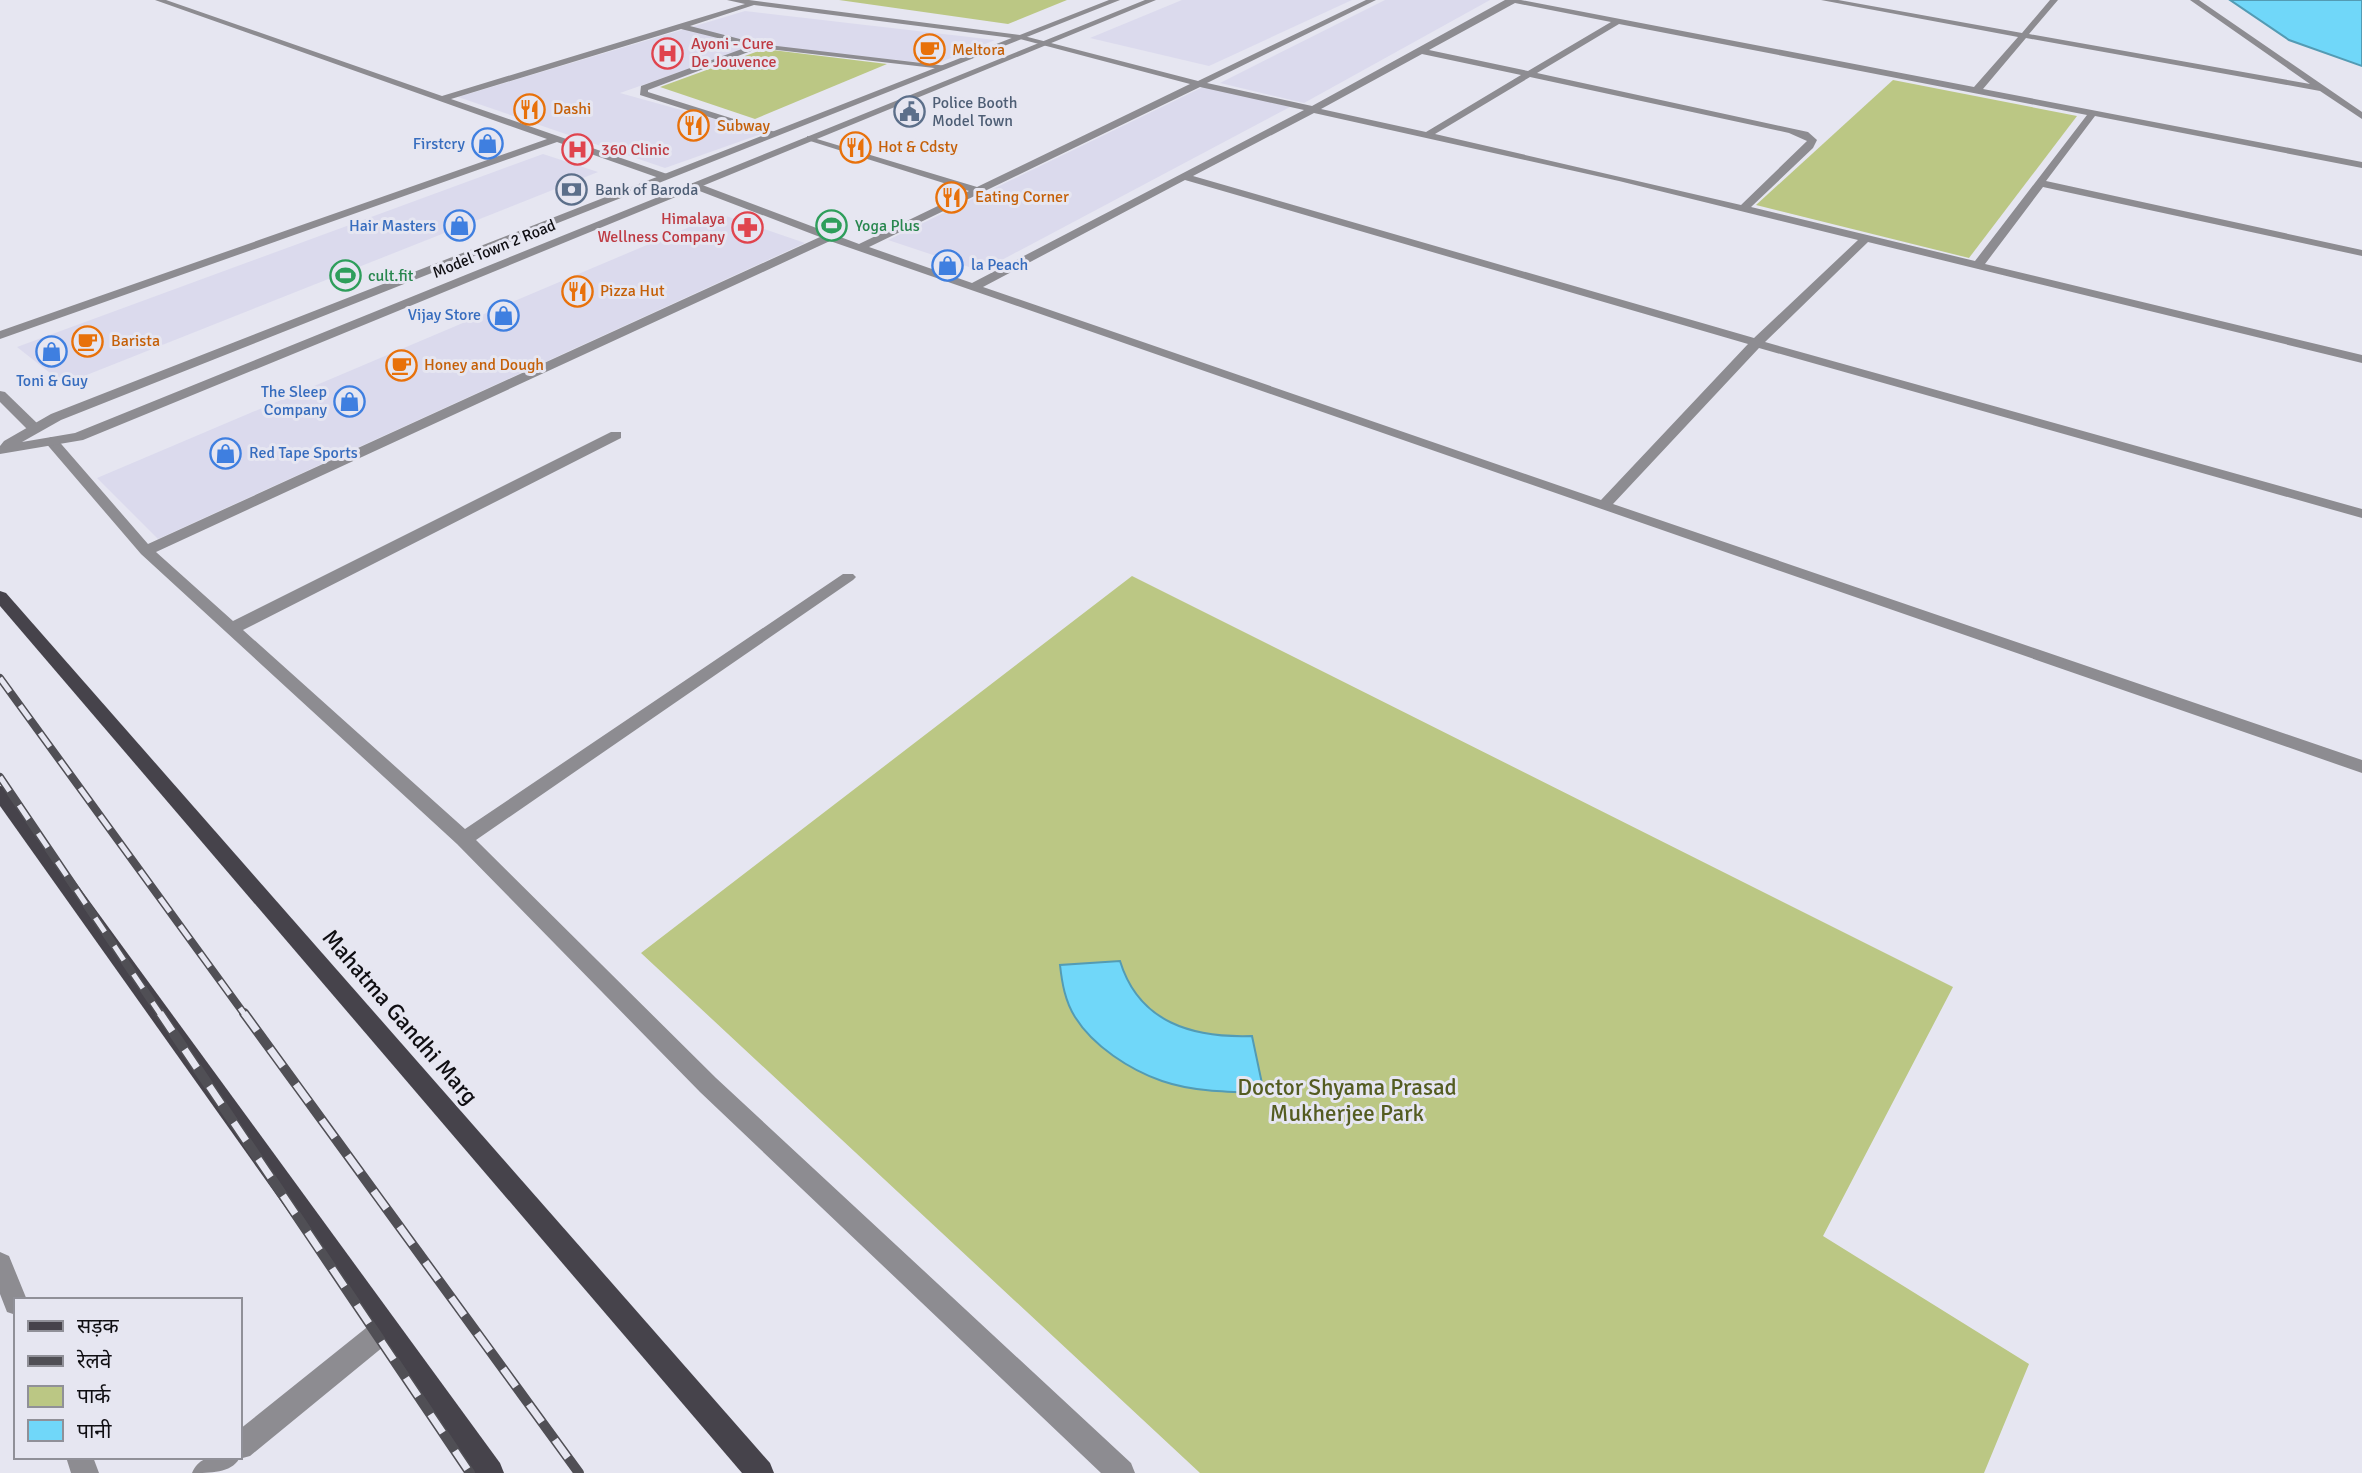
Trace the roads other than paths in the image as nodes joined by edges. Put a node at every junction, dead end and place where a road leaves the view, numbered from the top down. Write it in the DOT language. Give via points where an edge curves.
graph roads {
  1 [pos="159,0"];
  2 [pos="731,0"];
  3 [pos="1116,0"];
  4 [pos="1152,0"];
  5 [pos="1371,0"];
  6 [pos="1512,0"];
  7 [pos="1825,0"];
  8 [pos="2053,0"];
  9 [pos="2194,0"];
  10 [pos="755,4"];
  11 [pos="1618,21"];
  12 [pos="681,26"];
  13 [pos="2022,36"];
  14 [pos="1020,37"];
  15 [pos="1047,43"];
  16 [pos="759,46"];
  17 [pos="1421,51"];
  18 [pos="943,66"];
  19 [pos="1531,74"];
  20 [pos="1199,84"];
  21 [pos="2323,89"];
  22 [pos="1977,90"];
  23 [pos="442,99"];
  24 [pos="1314,109"];
  25 [pos="2093,113"];
  26 [pos="2362,116"];
  27 [pos="772,134"];
  28 [pos="1427,135"];
  29 [pos="810,138"];
  30 [pos="556,139"];
  31 [pos="2362,164"];
  32 [pos="663,176"];
  33 [pos="1184,177"];
  34 [pos="2039,183"];
  35 [pos="694,185"];
  36 [pos="976,190"];
  37 [pos="1744,208"];
  38 [pos="829,237"];
  39 [pos="1866,238"];
  40 [pos="861,247"];
  41 [pos="2362,253"];
  42 [pos="1978,265"];
  43 [pos="974,287"];
  44 [pos="0,335"];
  45 [pos="1756,343"];
  46 [pos="2362,359"];
  47 [pos="0,395"];
  48 [pos="43,435"];
  49 [pos="615,435"];
  50 [pos="0,450"];
  51 [pos="1603,506"];
  52 [pos="2362,514"];
  53 [pos="146,551"];
  54 [pos="848,578"];
  55 [pos="0,596"];
  56 [pos="233,628"];
  57 [pos="2362,767"];
  58 [pos="0,792"];
  59 [pos="464,839"];
  60 [pos="0,1264"];
  61 [pos="14,1298"];
  62 [pos="385,1329"];
  63 [pos="242,1444"];
  64 [pos="224,1459"];
  65 [pos="206,1473"];
  66 [pos="490,1473"];
  67 [pos="760,1473"];
  68 [pos="1121,1473"];
  1 -- 23 [label="street"];
  2 -- 10 [label="street"];
  3 -- 14 [label="street, Model Town 2 Road"];
  4 -- 15 [label="street, Model Town 2 Road"];
  5 -- 20 [label="street"];
  6 -- 11 [label="street"];
  6 -- 17 [label="street"];
  7 -- 13 [label="street"];
  8 -- 13 [label="street"];
  9 -- 21 [label="street"];
  10 -- 12 [label="street"];
  10 -- 14 [label="street"];
  11 -- 19 [label="street"];
  11 -- 22 [label="street"];
  12 -- 16 [label="street"];
  12 -- 23 [label="street"];
  13 -- 21 [label="street"];
  13 -- 22 [label="street"];
  14 -- 15 [label="street"];
  14 -- 18 [label="street, Model Town 2 Road"];
  15 -- 20 [label="street"];
  15 -- 29 [label="street, Model Town 2 Road"];
  16 -- 18 [label="street"];
  16 -- 27 [label="street" via="644,88 643,93"];
  17 -- 19 [label="street"];
  17 -- 24 [label="street"];
  18 -- 27 [label="street, Model Town 2 Road"];
  19 -- 28 [label="street"];
  19 -- 37 [label="street" via="1790,130 1812,140"];
  20 -- 24 [label="street"];
  20 -- 36 [label="street"];
  21 -- 26 [label="street"];
  22 -- 25 [label="street"];
  23 -- 30 [label="street"];
  24 -- 28 [label="street"];
  24 -- 33 [label="street"];
  25 -- 31 [label="street"];
  25 -- 34 [label="street"];
  27 -- 32 [label="street, Model Town 2 Road"];
  28 -- 37 [label="street"];
  29 -- 35 [label="street, Model Town 2 Road"];
  29 -- 36 [label="street"];
  30 -- 32 [label="street"];
  30 -- 44 [label="street"];
  32 -- 48 [label="street, Model Town 2 Road" via="56,417"];
  33 -- 43 [label="street"];
  33 -- 45 [label="street"];
  34 -- 41 [label="street"];
  34 -- 42 [label="street"];
  35 -- 38 [label="street"];
  35 -- 48 [label="street, Model Town 2 Road" via="78,437"];
  36 -- 40 [label="street"];
  37 -- 39 [label="street"];
  38 -- 40 [label="street"];
  38 -- 53 [label="street"];
  39 -- 42 [label="street"];
  39 -- 45 [label="street"];
  40 -- 43 [label="street"];
  42 -- 46 [label="street"];
  43 -- 51 [label="street"];
  45 -- 51 [label="street"];
  45 -- 52 [label="street"];
  47 -- 48 [label="street"];
  48 -- 50 [label="street, Model Town 2 Road"];
  48 -- 50 [label="street, Model Town 2 Road"];
  48 -- 53 [label="street"];
  49 -- 56 [label="street"];
  51 -- 57 [label="street"];
  53 -- 56 [label="street"];
  54 -- 59 [label="street"];
  55 -- 67 [label="main road, Mahatma Gandhi Marg"];
  56 -- 59 [label="street"];
  58 -- 62 [label="main road"];
  59 -- 68 [label="street" via="708,1085"];
  60 -- 61 [label="street"];
  62 -- 63 [label="street"];
  62 -- 66 [label="main road"];
  64 -- 65 [label="street"];
}
